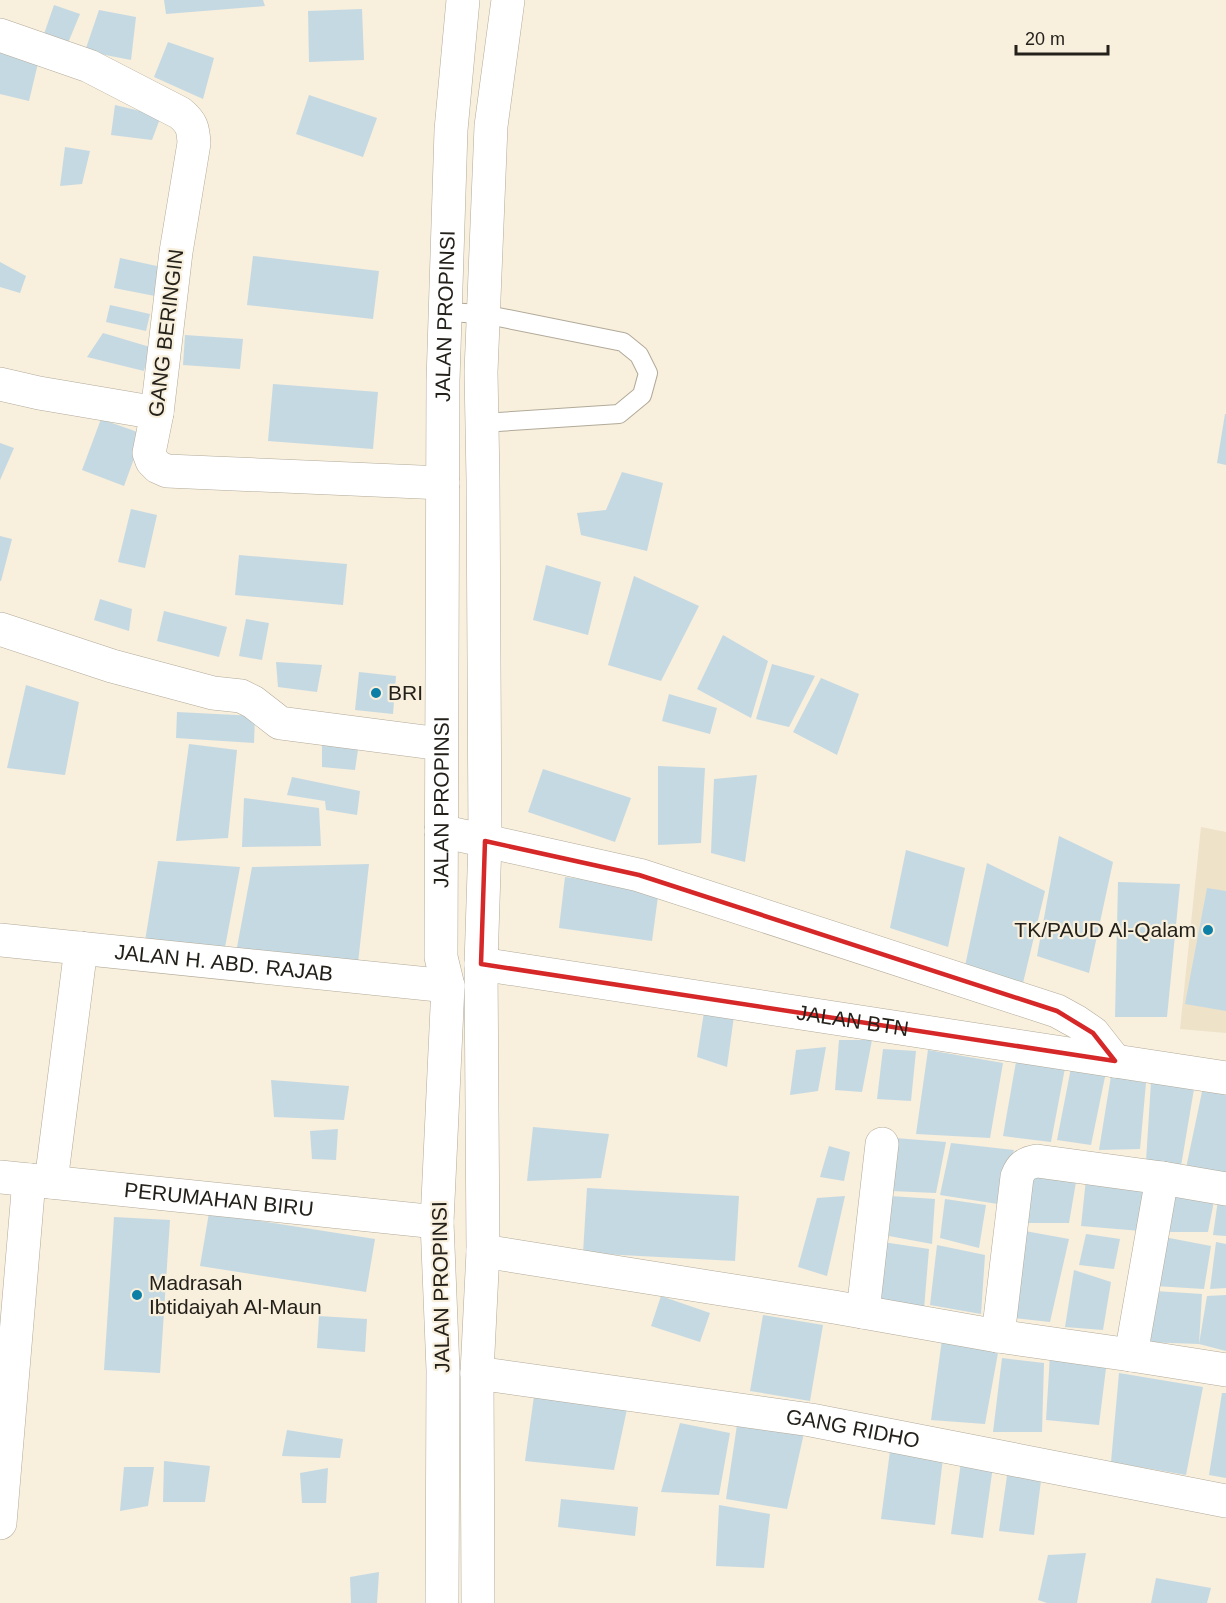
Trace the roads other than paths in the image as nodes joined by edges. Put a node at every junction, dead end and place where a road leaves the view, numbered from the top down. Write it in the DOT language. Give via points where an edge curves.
graph roads {
  1 [pos="463,0"];
  2 [pos="508,0"];
  3 [pos="0,35"];
  4 [pos="446,312"];
  5 [pos="483,315"];
  6 [pos="0,384"];
  7 [pos="156,412"];
  8 [pos="482,423"];
  9 [pos="443,483"];
  10 [pos="0,629"];
  11 [pos="441,744"];
  12 [pos="441,831"];
  13 [pos="484,841"];
  14 [pos="0,940"];
  15 [pos="81,948"];
  16 [pos="481,964"];
  17 [pos="448,986"];
  18 [pos="1115,1061"];
  19 [pos="1226,1078"];
  20 [pos="882,1144"];
  21 [pos="1162,1178"];
  22 [pos="26,1180"];
  23 [pos="1226,1189"];
  24 [pos="437,1222"];
  25 [pos="483,1251"];
  26 [pos="863,1312"];
  27 [pos="998,1336"];
  28 [pos="1131,1355"];
  29 [pos="1226,1370"];
  30 [pos="477,1373"];
  31 [pos="6,1388"];
  32 [pos="1226,1501"];
  33 [pos="0,1523"];
  34 [pos="442,1603"];
  35 [pos="478,1603"];
  1 -- 4 [label="main road, JALAN PROPINSI" via="451,130"];
  2 -- 5 [label="main road" via="491,126"];
  3 -- 7 [label="main road, GANG BERINGIN" via="89,66 189,120 194,143"];
  4 -- 5 [label="lane"];
  4 -- 9 [label="main road, JALAN PROPINSI"];
  5 -- 8 [label="main road"];
  5 -- 8 [label="lane" via="623,342 639,355 648,373 642,395 619,414"];
  6 -- 7 [label="main road"];
  7 -- 9 [label="main road, GANG BERINGIN" via="149,453 158,467 167,471"];
  8 -- 13 [label="main road"];
  9 -- 11 [label="main road, JALAN PROPINSI"];
  10 -- 11 [label="main road" via="112,666 213,693 241,696 280,723"];
  11 -- 12 [label="main road, JALAN PROPINSI"];
  12 -- 13 [label="main road"];
  12 -- 17 [label="main road, JALAN PROPINSI" via="441,957"];
  13 -- 16 [label="main road"];
  13 -- 18 [label="main road" via="639,875 1057,1011 1092,1033"];
  14 -- 15 [label="main road, JALAN H. ABD. RAJAB"];
  15 -- 17 [label="main road, JALAN H. ABD. RAJAB"];
  15 -- 22 [label="main road"];
  16 -- 18 [label="main road, JALAN BTN"];
  16 -- 25 [label="main road"];
  17 -- 24 [label="main road, JALAN PROPINSI"];
  18 -- 19 [label="main road, JALAN BTN"];
  20 -- 26 [label="main road"];
  21 -- 23 [label="main road"];
  21 -- 27 [label="main road" via="1037,1161 1020,1168"];
  21 -- 28 [label="main road"];
  22 -- 24 [label="main road, PERUMAHAN BIRU"];
  22 -- 31 [label="main road"];
  24 -- 34 [label="main road, JALAN PROPINSI" via="443,1370"];
  25 -- 26 [label="main road"];
  25 -- 30 [label="main road"];
  26 -- 27 [label="main road"];
  27 -- 28 [label="main road"];
  28 -- 29 [label="main road"];
  30 -- 32 [label="main road, GANG RIDHO" via="811,1420"];
  30 -- 35 [label="main road"];
  31 -- 33 [label="main road"];
}
